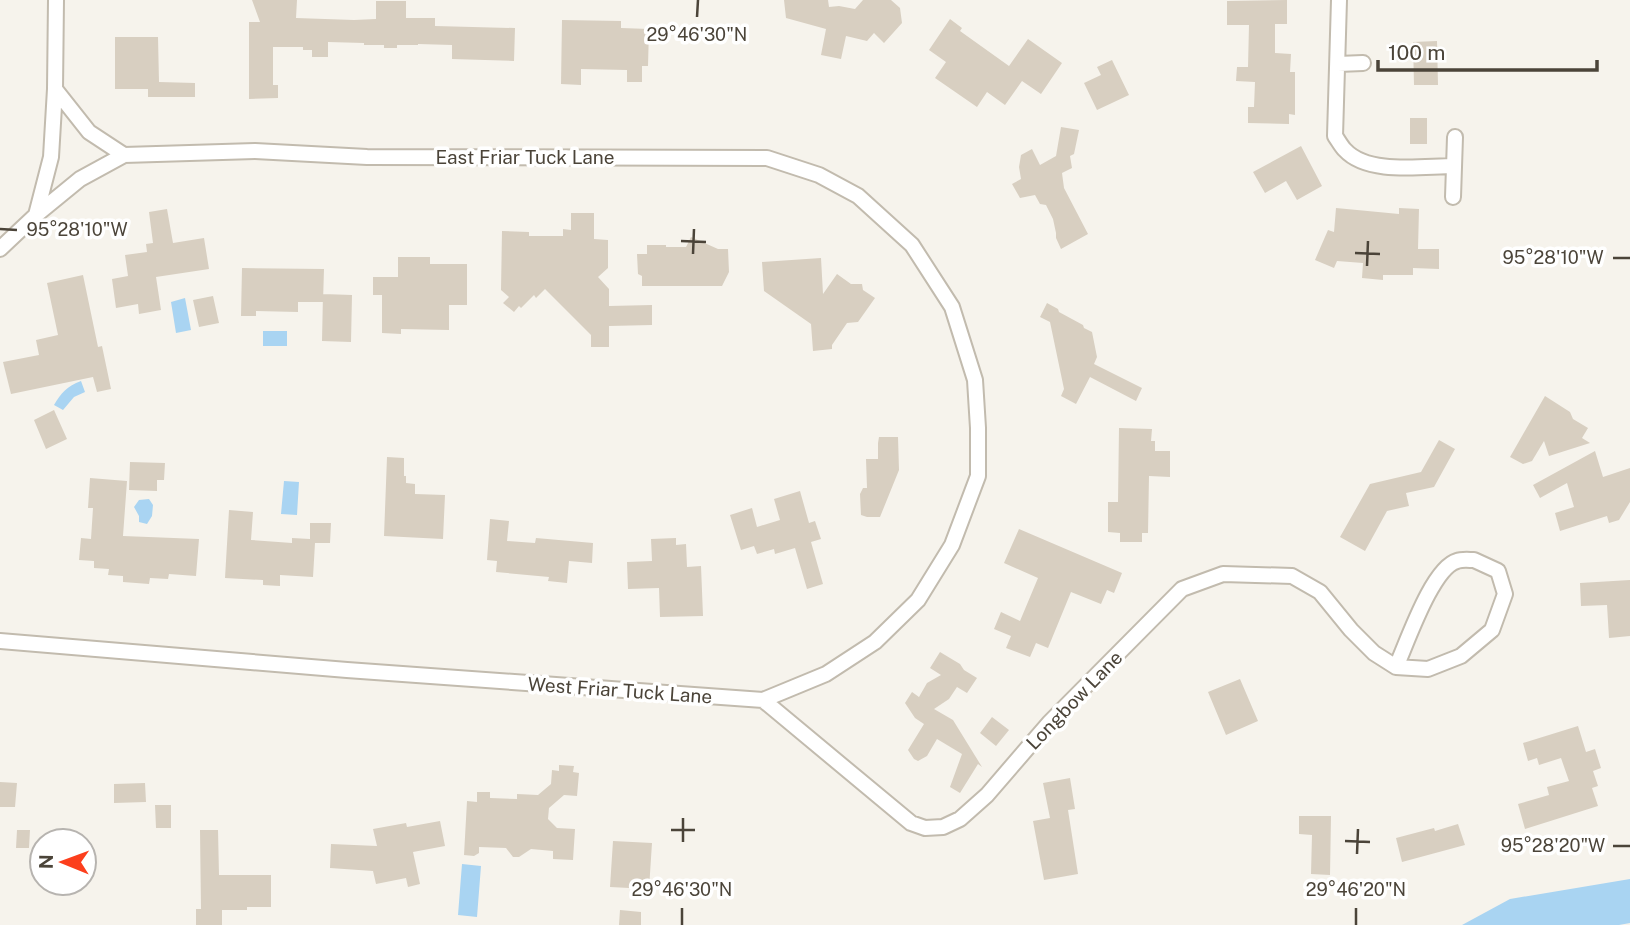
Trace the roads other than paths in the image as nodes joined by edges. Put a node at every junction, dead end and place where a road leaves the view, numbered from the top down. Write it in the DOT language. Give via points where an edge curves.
graph roads {
  1 [pos="56,0"];
  2 [pos="1339,0"];
  3 [pos="1363,63"];
  4 [pos="1338,64"];
  5 [pos="55,89"];
  6 [pos="1455,137"];
  7 [pos="124,155"];
  8 [pos="1454,166"];
  9 [pos="1453,197"];
  10 [pos="36,215"];
  11 [pos="0,249"];
  12 [pos="958,326"];
  13 [pos="0,641"];
  14 [pos="1396,667"];
  15 [pos="763,700"];
  1 -- 5 [label="street"];
  2 -- 4 [label="street"];
  3 -- 4 [label="street"];
  4 -- 8 [label="street" via="1335,136 1346,151 1362,162 1384,167"];
  5 -- 7 [label="street" via="89,132"];
  5 -- 10 [label="street" via="51,157"];
  6 -- 8 [label="street"];
  7 -- 10 [label="street, East Friar Tuck Lane" via="80,179"];
  7 -- 12 [label="street, East Friar Tuck Lane" via="255,151 367,157 767,158 858,196 912,245 952,307"];
  8 -- 9 [label="street"];
  10 -- 11 [label="street, East Friar Tuck Lane"];
  12 -- 15 [label="street, West Friar Tuck Lane" via="975,380 978,476 952,545 918,600 875,642 825,674"];
  13 -- 15 [label="street, West Friar Tuck Lane"];
  14 -- 14 [label="street" via="1431,587 1445,568 1457,561 1474,560 1498,571 1505,594 1492,630 1461,656 1440,665"];
  14 -- 15 [label="street, Longbow Lane" via="1374,653 1320,592 1292,576 1223,573 1182,589 960,819 943,827 925,828 911,823"];
}
